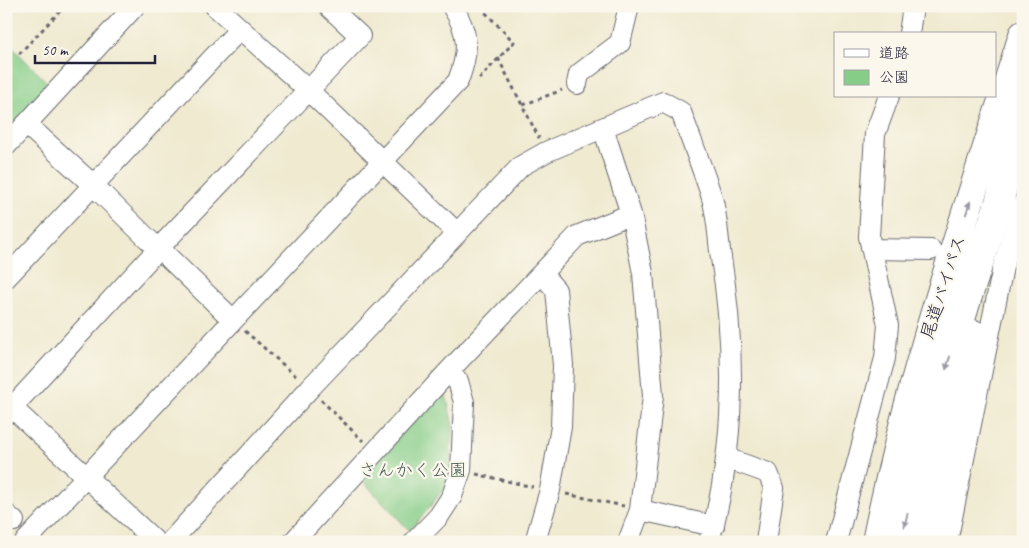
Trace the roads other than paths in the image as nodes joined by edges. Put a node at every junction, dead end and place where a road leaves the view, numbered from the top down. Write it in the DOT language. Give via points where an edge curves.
graph roads {
  1 [pos="135,6"];
  2 [pos="215,6"];
  3 [pos="328,6"];
  4 [pos="452,6"];
  5 [pos="629,6"];
  6 [pos="914,6"];
  7 [pos="240,28"];
  8 [pos="909,32"];
  9 [pos="1023,35"];
  10 [pos="573,85"];
  11 [pos="308,92"];
  12 [pos="888,98"];
  13 [pos="1023,116"];
  14 [pos="26,124"];
  15 [pos="603,128"];
  16 [pos="6,146"];
  17 [pos="382,162"];
  18 [pos="93,185"];
  19 [pos="1011,203"];
  20 [pos="631,214"];
  21 [pos="457,233"];
  22 [pos="158,249"];
  23 [pos="872,249"];
  24 [pos="932,250"];
  25 [pos="542,274"];
  26 [pos="6,278"];
  27 [pos="233,320"];
  28 [pos="929,328"];
  29 [pos="447,373"];
  30 [pos="8,408"];
  31 [pos="726,458"];
  32 [pos="87,477"];
  33 [pos="640,510"];
  34 [pos="712,534"];
  35 [pos="25,542"];
  36 [pos="156,542"];
  37 [pos="170,542"];
  38 [pos="293,542"];
  39 [pos="414,542"];
  40 [pos="535,542"];
  41 [pos="628,542"];
  42 [pos="766,542"];
  43 [pos="836,542"];
  44 [pos="860,542"];
  45 [pos="876,542"];
  46 [pos="902,542"];
  47 [pos="931,542"];
  48 [pos="947,542"];
  1 -- 14 [label="street"];
  2 -- 7 [label="street"];
  3 -- 11 [label="street" via="360,36"];
  4 -- 17 [label="street" via="466,37 465,62 458,81"];
  5 -- 10 [label="street" via="620,42 579,74"];
  6 -- 8 [label="street"];
  7 -- 11 [label="street"];
  7 -- 18 [label="street"];
  28 -- 9 [label="highway, 尾道バイパス, one-way"];
  11 -- 17 [label="street"];
  11 -- 22 [label="street"];
  12 -- 23 [label="street" via="875,134 869,237"];
  13 -- 19 [label="highway, 尾道バイパス"];
  14 -- 16 [label="street"];
  14 -- 18 [label="street"];
  15 -- 20 [label="street"];
  15 -- 21 [label="street" via="521,166"];
  15 -- 31 [label="street" via="663,102 681,112 712,200 725,282 731,359"];
  17 -- 21 [label="street"];
  17 -- 27 [label="street"];
  18 -- 22 [label="street"];
  18 -- 26 [label="street"];
  19 -- 46 [label="highway, 尾道バイパス, one-way" via="968,296 937,399"];
  19 -- 47 [label="highway"];
  19 -- 48 [label="street" via="1003,267"];
  20 -- 25 [label="street" via="577,236"];
  20 -- 33 [label="street" via="643,273 653,396"];
  21 -- 37 [label="street"];
  22 -- 27 [label="street"];
  22 -- 30 [label="street"];
  23 -- 24 [label="street"];
  23 -- 43 [label="street" via="888,325 885,358"];
  25 -- 29 [label="street"];
  25 -- 40 [label="street" via="556,290 563,365 561,427 550,490"];
  27 -- 32 [label="street"];
  28 -- 44 [label="highway"];
  28 -- 45 [label="highway, 尾道バイパス"];
  29 -- 38 [label="street"];
  29 -- 39 [label="street" via="458,381 464,402 460,470 452,496"];
  30 -- 32 [label="street"];
  31 -- 34 [label="street"];
  31 -- 42 [label="street" via="768,473 774,488"];
  32 -- 35 [label="street"];
  32 -- 36 [label="street"];
  33 -- 34 [label="street"];
  33 -- 41 [label="street"];
}
